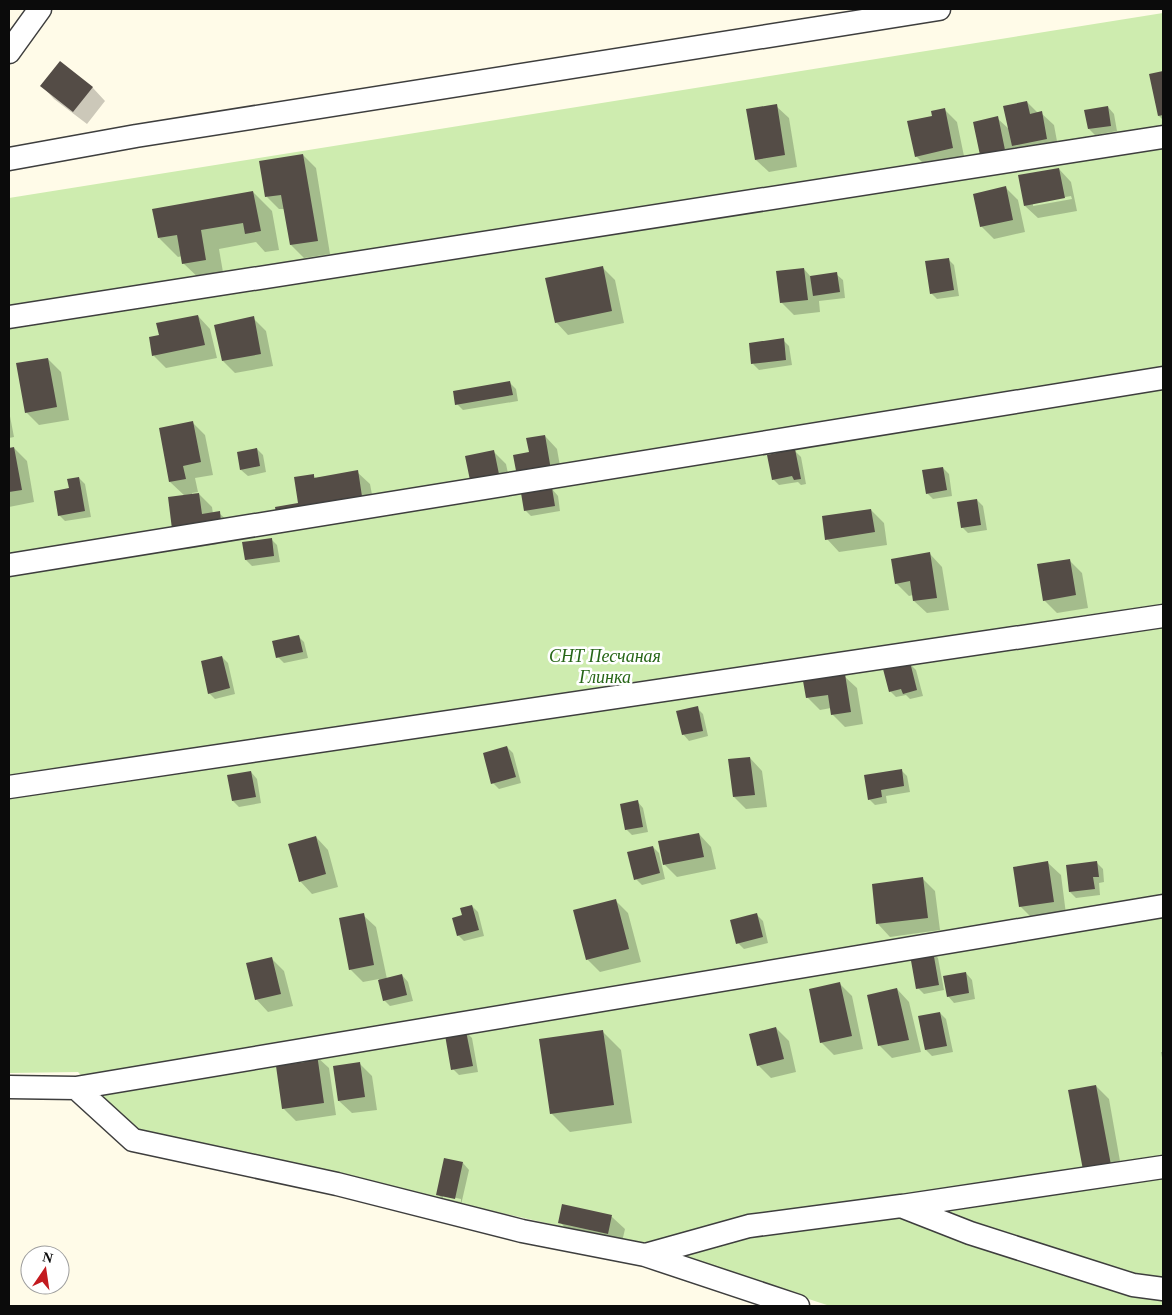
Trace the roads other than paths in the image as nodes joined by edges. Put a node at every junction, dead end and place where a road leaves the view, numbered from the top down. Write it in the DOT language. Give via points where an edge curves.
graph roads {
  1 [pos="40,9"];
  2 [pos="939,9"];
  3 [pos="9,52"];
  4 [pos="1163,137"];
  5 [pos="9,158"];
  6 [pos="9,316"];
  7 [pos="1163,378"];
  8 [pos="9,565"];
  9 [pos="1163,616"];
  10 [pos="9,787"];
  11 [pos="1163,906"];
  12 [pos="9,1087"];
  13 [pos="76,1088"];
  14 [pos="1163,1167"];
  15 [pos="901,1206"];
  16 [pos="645,1255"];
  17 [pos="1163,1289"];
  18 [pos="798,1306"];
  1 -- 3 [label="street"];
  2 -- 5 [label="street"];
  4 -- 6 [label="street"];
  7 -- 8 [label="street"];
  9 -- 10 [label="street"];
  11 -- 13 [label="street"];
  12 -- 13 [label="street"];
  13 -- 16 [label="street" via="133,1140 337,1184 522,1231"];
  14 -- 15 [label="street"];
  15 -- 16 [label="street" via="749,1226"];
  15 -- 17 [label="street" via="970,1233 1133,1285"];
  16 -- 18 [label="street"];
}
